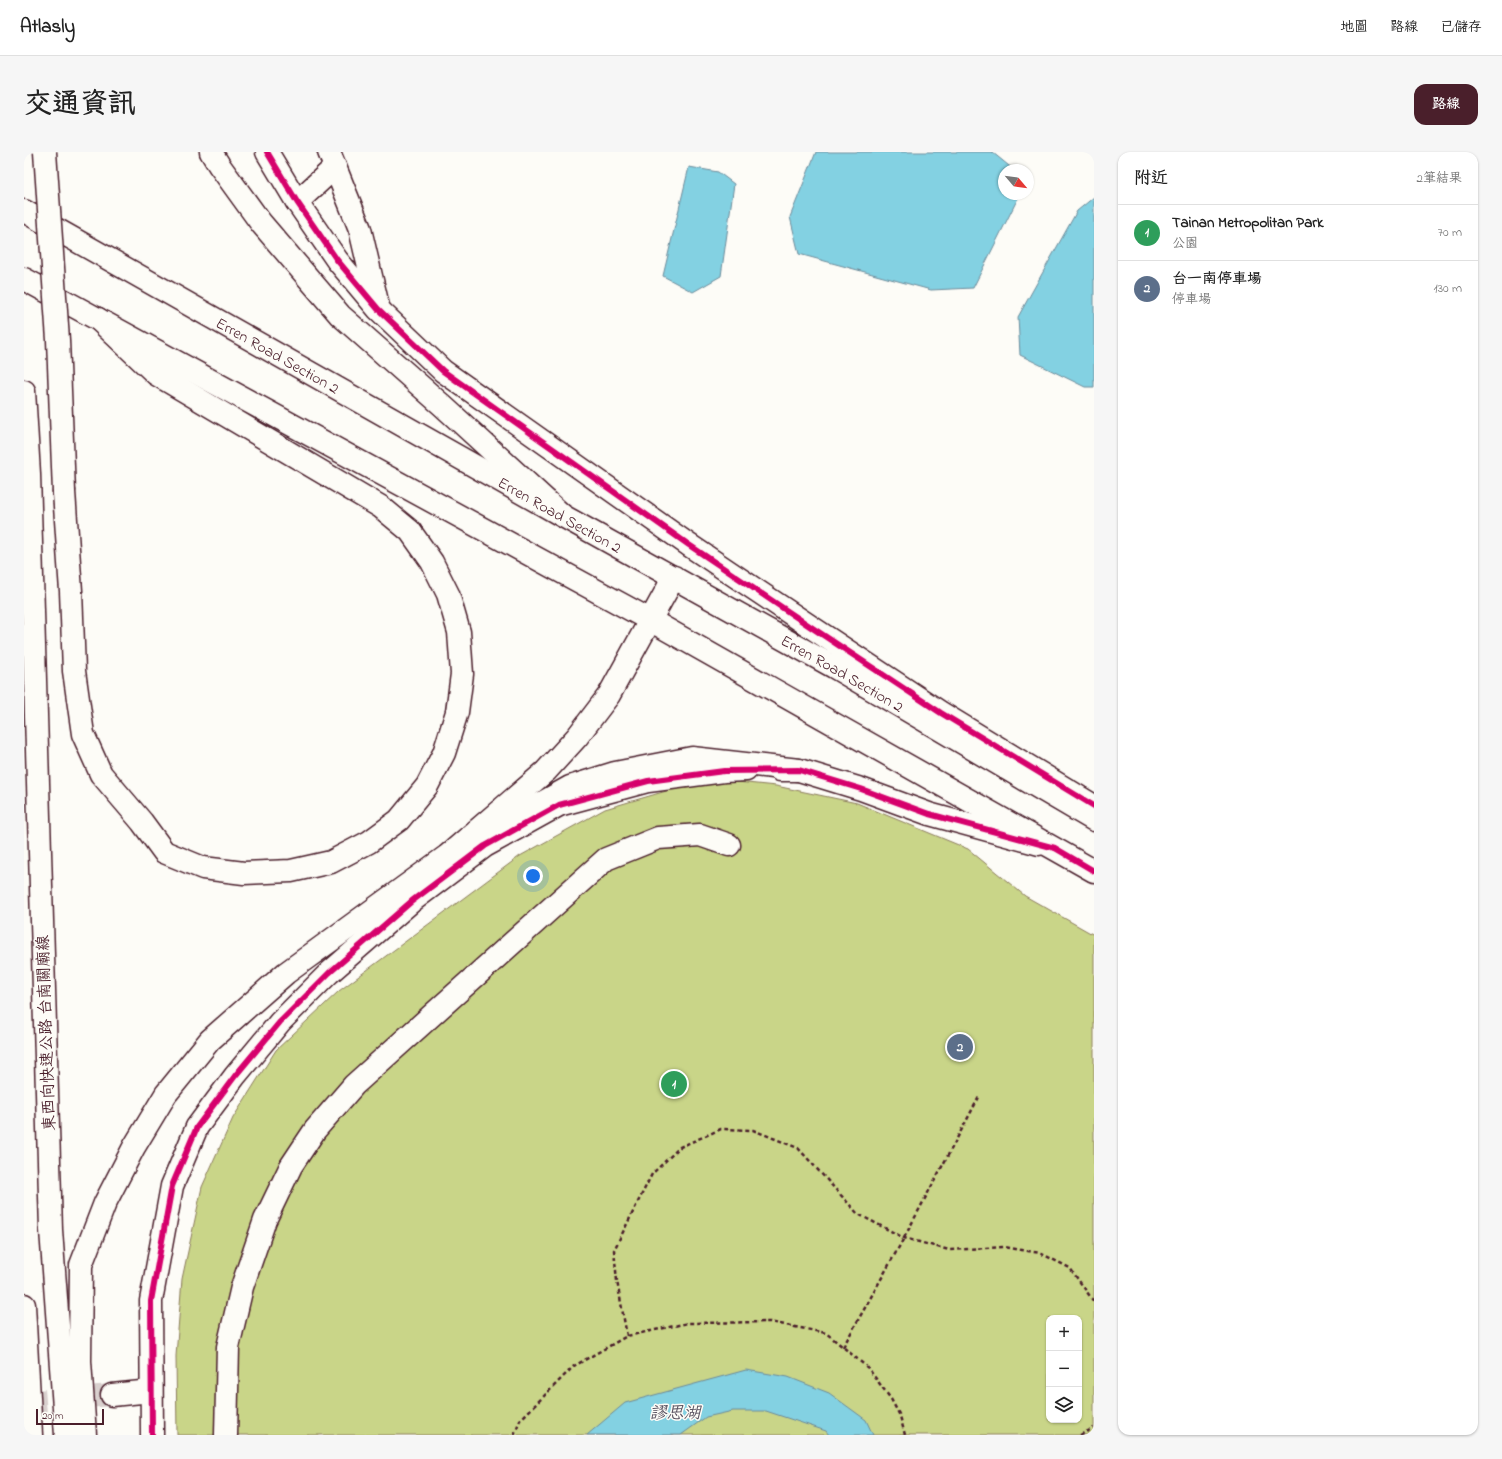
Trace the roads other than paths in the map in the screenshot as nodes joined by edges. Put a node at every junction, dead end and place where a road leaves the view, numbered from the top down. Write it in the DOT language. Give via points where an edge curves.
graph roads {
  1 [pos="45,152"];
  2 [pos="211,152"];
  3 [pos="267,152"];
  4 [pos="332,160"];
  5 [pos="297,202"];
  6 [pos="24,211"];
  7 [pos="24,279"];
  8 [pos="378,309"];
  9 [pos="98,319"];
  10 [pos="24,390"];
  11 [pos="563,516"];
  12 [pos="674,577"];
  13 [pos="650,620"];
  14 [pos="799,770"];
  15 [pos="1094,806"];
  16 [pos="1094,820"];
  17 [pos="729,845"];
  18 [pos="1056,848"];
  19 [pos="446,856"];
  20 [pos="1094,871"];
  21 [pos="24,1305"];
  22 [pos="151,1391"];
  23 [pos="112,1395"];
  24 [pos="31,1435"];
  25 [pos="66,1435"];
  26 [pos="84,1435"];
  27 [pos="152,1435"];
  28 [pos="226,1435"];
  1 -- 9 [label="main road, bridge" via="58,340 74,671 83,734 101,774 164,852 204,868 244,873 291,871 331,862 369,842 399,820 427,786 444,753 457,712 462,674 459,632 448,594 432,562 410,531 381,506 156,374"];
  2 -- 11 [label="main road" via="260,222 340,315"];
  3 -- 5 [label="main road"];
  4 -- 5 [label="main road"];
  4 -- 8 [label="main road" via="360,229"];
  5 -- 8 [label="main road" via="337,260"];
  6 -- 11 [label="main road, Erren Road Section 2"];
  7 -- 9 [label="main road"];
  8 -- 15 [label="main road" via="443,371 689,545 941,713"];
  9 -- 13 [label="main road"];
  10 -- 25 [label="main road, 東西向快速公路 台南關廟線" via="29,474 51,1230"];
  11 -- 12 [label="main road, Erren Road Section 2"];
  12 -- 13 [label="main road"];
  12 -- 16 [label="main road, Erren Road Section 2" via="834,667"];
  13 -- 18 [label="main road"];
  13 -- 19 [label="main road" via="610,695 577,737 546,770"];
  14 -- 18 [label="main road" via="929,814"];
  14 -- 19 [label="main road" via="692,758 615,773 570,787 522,816"];
  14 -- 22 [label="main road" via="724,771 648,781 559,805 485,846 412,901 329,974 280,1022 197,1127 172,1186 151,1301"];
  17 -- 28 [label="main road" via="700,835 658,838 606,859 354,1085 315,1130 291,1166 265,1220 242,1287 228,1347"];
  18 -- 20 [label="main road"];
  19 -- 26 [label="main road" via="286,973 210,1040 166,1094 105,1202 81,1265 80,1361"];
  21 -- 24 [label="main road"];
  22 -- 23 [label="main road"];
  22 -- 27 [label="main road"];
}
